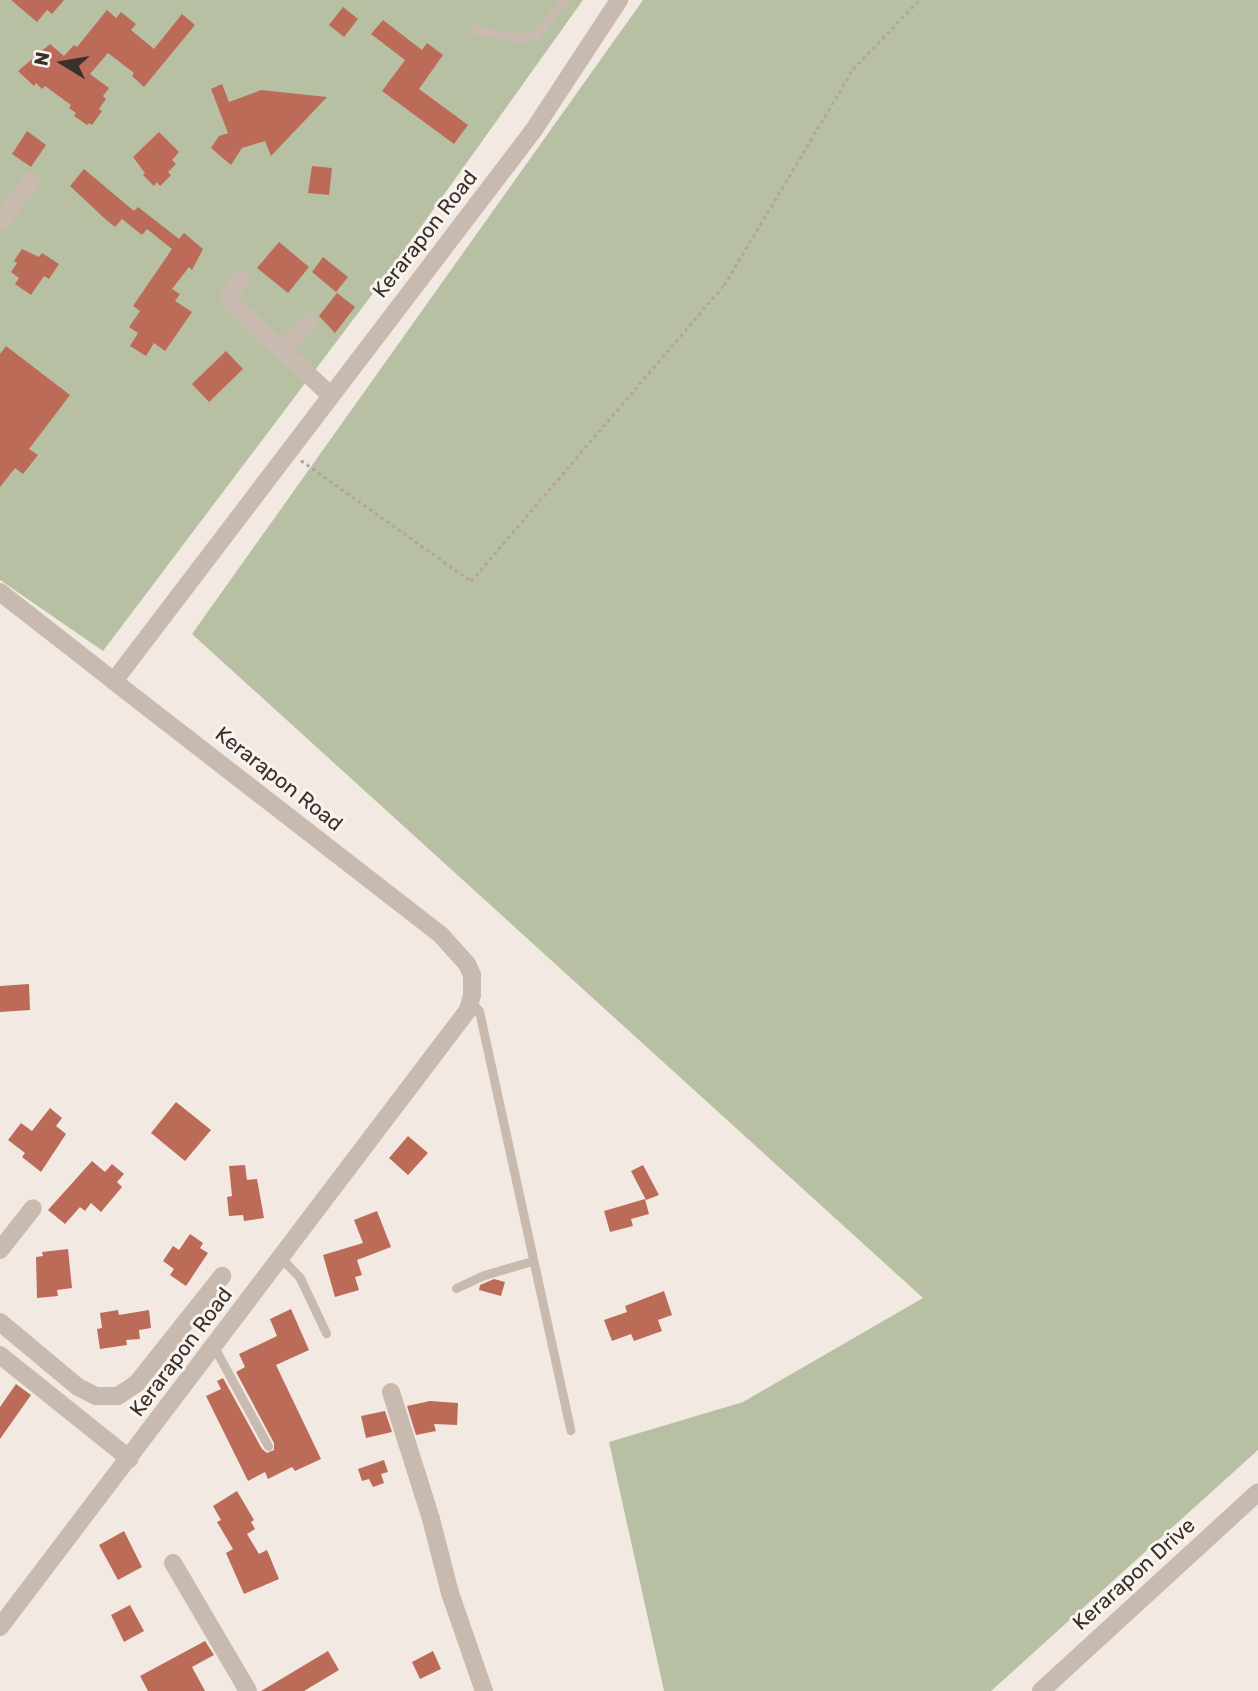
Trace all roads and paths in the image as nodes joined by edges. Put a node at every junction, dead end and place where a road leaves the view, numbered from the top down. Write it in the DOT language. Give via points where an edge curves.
graph roads {
  1 [pos="565,0"];
  2 [pos="619,0"];
  3 [pos="919,0"];
  4 [pos="474,29"];
  5 [pos="31,181"];
  6 [pos="0,222"];
  7 [pos="241,279"];
  8 [pos="309,321"];
  9 [pos="282,351"];
  10 [pos="329,394"];
  11 [pos="287,450"];
  12 [pos="0,592"];
  13 [pos="114,681"];
  14 [pos="471,1001"];
  15 [pos="33,1208"];
  16 [pos="0,1250"];
  17 [pos="281,1258"];
  18 [pos="533,1261"];
  19 [pos="222,1276"];
  20 [pos="456,1288"];
  21 [pos="0,1322"];
  22 [pos="326,1333"];
  23 [pos="214,1347"];
  24 [pos="0,1354"];
  25 [pos="391,1392"];
  26 [pos="570,1430"];
  27 [pos="268,1446"];
  28 [pos="130,1459"];
  29 [pos="1258,1492"];
  30 [pos="173,1563"];
  31 [pos="0,1627"];
  32 [pos="248,1691"];
  33 [pos="484,1691"];
  34 [pos="1041,1691"];
  1 -- 4 [label="lane" via="535,36 516,38"];
  2 -- 10 [label="street, Kerarapon Road" via="533,131"];
  3 -- 11 [label="path" via="853,69 724,285 471,581"];
  5 -- 6 [label="street"];
  7 -- 9 [label="street" via="230,300"];
  8 -- 9 [label="street"];
  9 -- 10 [label="street"];
  10 -- 11 [label="street, Kerarapon Road"];
  11 -- 13 [label="street, Kerarapon Road"];
  12 -- 13 [label="street"];
  13 -- 14 [label="street, Kerarapon Road" via="441,935 467,964 473,985"];
  14 -- 17 [label="street, Kerarapon Road"];
  14 -- 18 [label="lane" via="479,1011"];
  15 -- 16 [label="street"];
  17 -- 22 [label="lane" via="300,1278"];
  17 -- 23 [label="street, Kerarapon Road"];
  18 -- 20 [label="lane"];
  18 -- 26 [label="lane"];
  19 -- 21 [label="street" via="137,1383 118,1396 96,1396 78,1387"];
  23 -- 27 [label="lane"];
  23 -- 28 [label="street, Kerarapon Road"];
  24 -- 28 [label="street"];
  25 -- 33 [label="street"];
  28 -- 31 [label="street, Kerarapon Road"];
  29 -- 34 [label="street, Kerarapon Drive"];
  30 -- 32 [label="street"];
}
